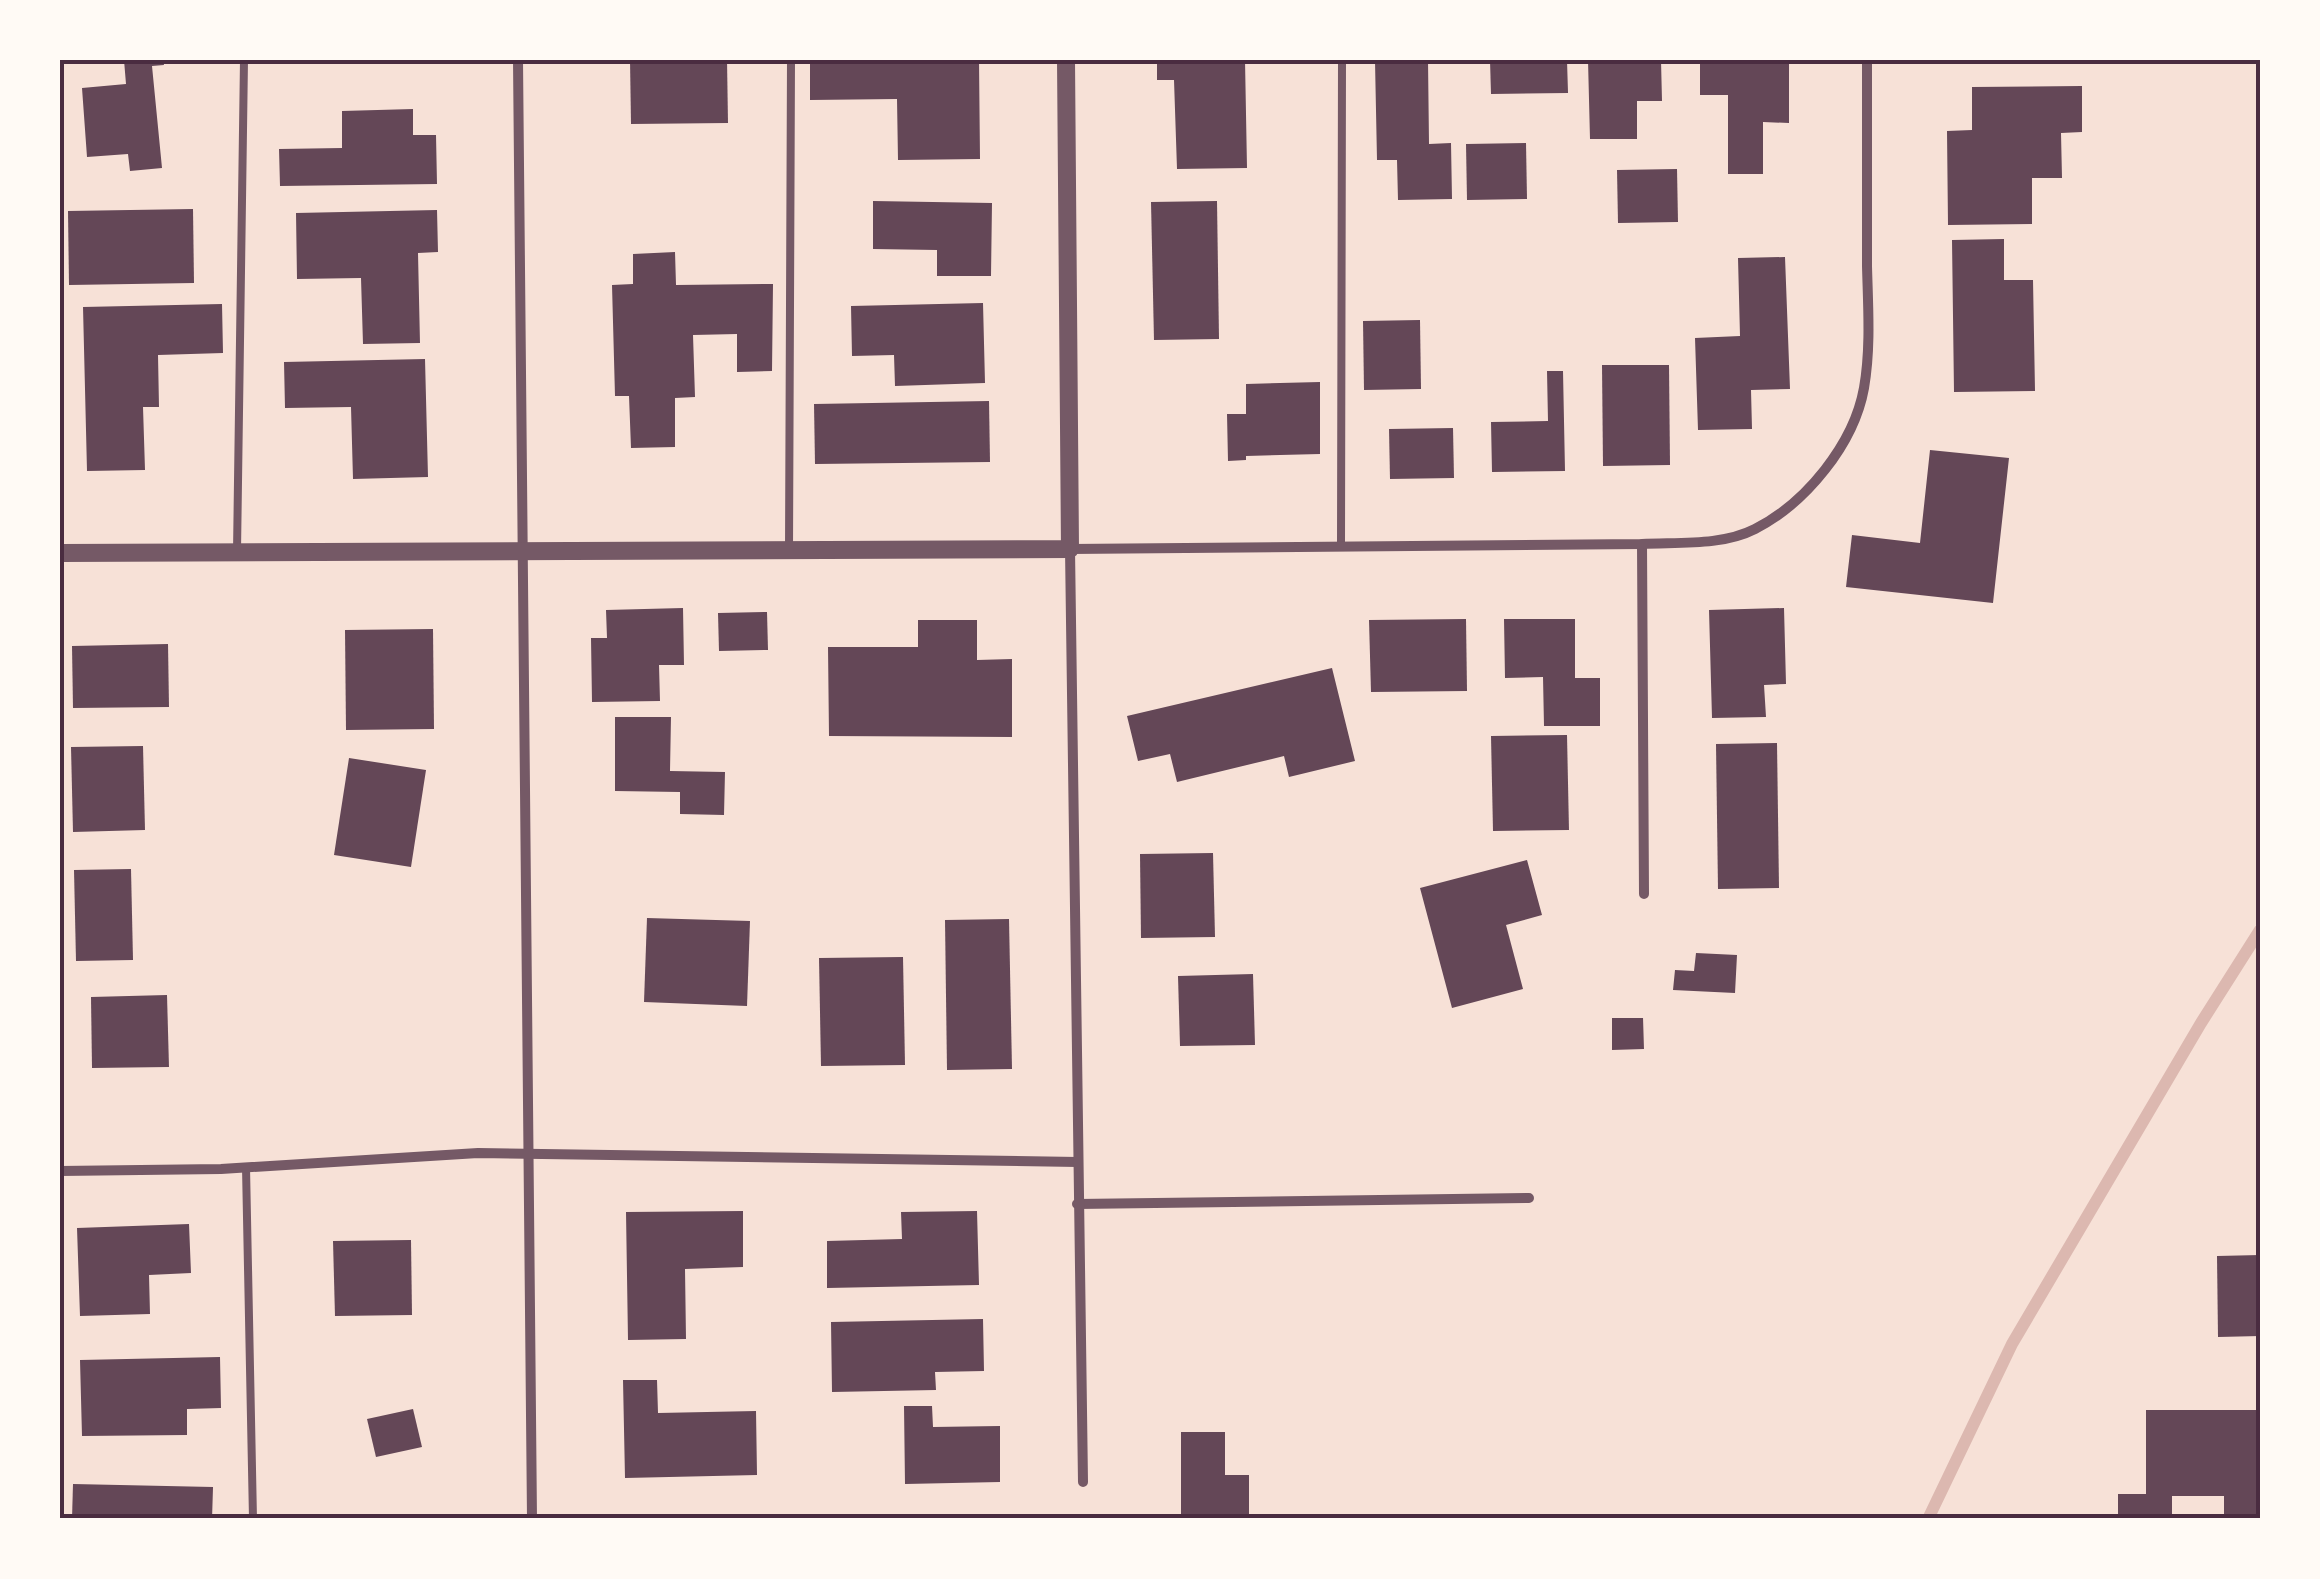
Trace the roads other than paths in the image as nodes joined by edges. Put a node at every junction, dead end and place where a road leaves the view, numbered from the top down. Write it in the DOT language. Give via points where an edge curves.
graph roads {
  1 [pos="244,60"];
  2 [pos="518,60"];
  3 [pos="790,60"];
  4 [pos="1066,60"];
  5 [pos="1342,60"];
  6 [pos="1866,60"];
  7 [pos="1642,544"];
  8 [pos="1341,545"];
  9 [pos="525,550"];
  10 [pos="789,550"];
  11 [pos="1070,550"];
  12 [pos="237,552"];
  13 [pos="60,553"];
  14 [pos="1644,894"];
  15 [pos="526,1153"];
  16 [pos="1078,1162"];
  17 [pos="246,1168"];
  18 [pos="60,1172"];
  19 [pos="1529,1198"];
  20 [pos="1078,1204"];
  21 [pos="1083,1482"];
  22 [pos="252,1519"];
  23 [pos="532,1519"];
  1 -- 12 [label="lane"];
  2 -- 9 [label="street"];
  3 -- 10 [label="lane"];
  4 -- 11 [label="street"];
  5 -- 8 [label="lane"];
  6 -- 7 [label="street" via="1868,342 1864,390 1851,428 1826,466 1753,530 1715,540"];
  7 -- 8 [label="street"];
  7 -- 14 [label="street"];
  8 -- 11 [label="street"];
  9 -- 10 [label="street"];
  9 -- 12 [label="street"];
  9 -- 15 [label="street"];
  10 -- 11 [label="street"];
  11 -- 16 [label="street"];
  12 -- 13 [label="street"];
  15 -- 16 [label="street"];
  15 -- 17 [label="street"];
  15 -- 23 [label="street"];
  16 -- 20 [label="street"];
  17 -- 18 [label="street"];
  17 -- 22 [label="lane"];
  19 -- 20 [label="street"];
  20 -- 21 [label="street"];
}
